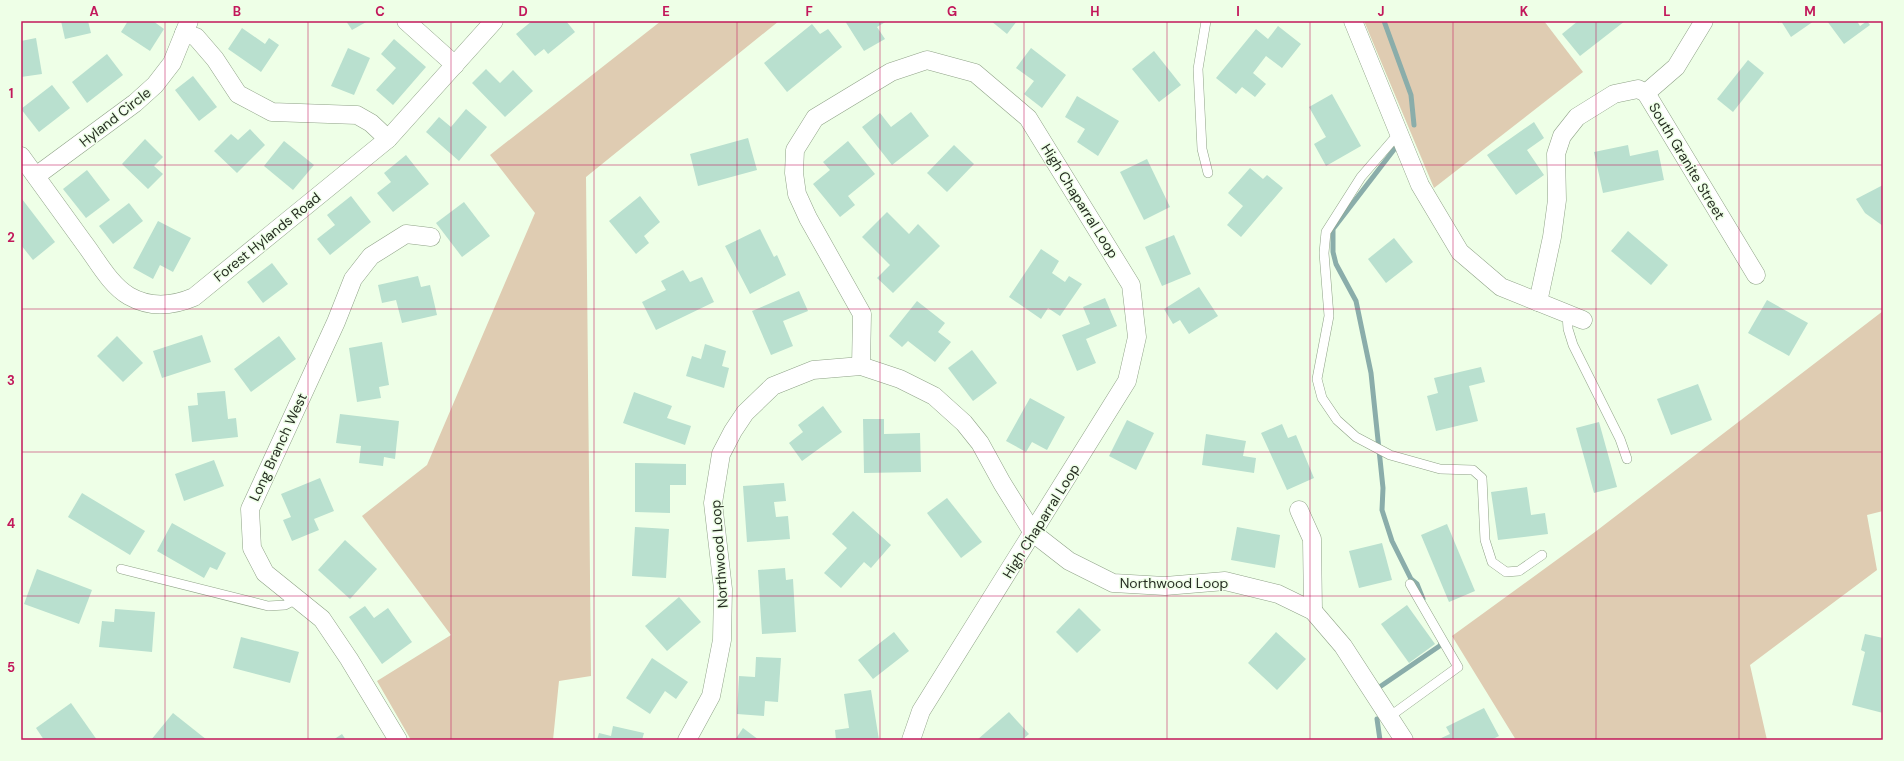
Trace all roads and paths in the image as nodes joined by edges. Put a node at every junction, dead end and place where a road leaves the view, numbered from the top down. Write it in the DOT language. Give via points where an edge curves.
graph roads {
  1 [pos="406,21"];
  2 [pos="494,21"];
  3 [pos="1206,21"];
  4 [pos="1353,21"];
  5 [pos="1704,21"];
  6 [pos="187,27"];
  7 [pos="455,65"];
  8 [pos="1646,93"];
  9 [pos="1399,134"];
  10 [pos="388,139"];
  11 [pos="21,156"];
  12 [pos="1208,173"];
  13 [pos="36,176"];
  14 [pos="431,237"];
  15 [pos="1756,275"];
  16 [pos="1538,302"];
  17 [pos="1575,317"];
  18 [pos="861,366"];
  19 [pos="1627,459"];
  20 [pos="1299,510"];
  21 [pos="1033,533"];
  22 [pos="1542,555"];
  23 [pos="121,568"];
  24 [pos="1410,584"];
  25 [pos="297,599"];
  26 [pos="1313,611"];
  27 [pos="1389,717"];
  28 [pos="398,740"];
  29 [pos="687,740"];
  30 [pos="911,740"];
  31 [pos="1404,740"];
  1 -- 7 [label="street"];
  2 -- 7 [label="street, Forest Hylands Road"];
  3 -- 12 [label="lane" via="1198,69 1202,149"];
  4 -- 9 [label="street"];
  5 -- 8 [label="street" via="1676,67"];
  6 -- 10 [label="street" via="215,59 238,94 272,112 357,115 371,123"];
  6 -- 13 [label="street, Hyland Circle" via="172,63 155,85"];
  7 -- 10 [label="street, Forest Hylands Road"];
  8 -- 15 [label="street, South Granite Street"];
  8 -- 16 [label="street, South Granite Street" via="1638,89 1614,94 1577,117 1562,136 1556,154 1557,200 1552,237"];
  9 -- 16 [label="street" via="1420,185 1460,252 1501,287"];
  9 -- 22 [label="lane" via="1362,176 1326,232 1324,253 1329,316 1317,379 1322,398 1337,420 1356,437 1390,455 1440,469 1473,470 1482,478 1485,540 1492,562 1506,572 1519,572"];
  10 -- 13 [label="street, Forest Hylands Road" via="194,297 179,303 162,305 128,296 109,277"];
  11 -- 13 [label="street"];
  14 -- 25 [label="street, Long Branch West" via="406,234 371,256 353,279 336,322 250,508 252,548 265,573"];
  16 -- 17 [label="street"];
  17 -- 19 [label="lane" via="1568,329 1573,344 1620,439"];
  18 -- 21 [label="street, Northwood Loop" via="900,379 934,396 964,423 980,443"];
  18 -- 21 [label="street, High Chaparral Loop" via="862,314 797,194 794,173 795,150 815,118 891,72 927,60 976,72 1028,118 1132,285 1137,337 1127,381"];
  18 -- 29 [label="street, Northwood Loop" via="813,370 773,386 745,413 721,454 713,503 723,588 722,640 711,696"];
  20 -- 26 [label="street" via="1312,539"];
  21 -- 26 [label="street, Northwood Loop" via="1069,561 1113,583 1165,586 1225,581 1278,594"];
  21 -- 30 [label="street, High Chaparral Loop" via="921,711"];
  23 -- 25 [label="lane" via="268,606 284,605"];
  24 -- 27 [label="lane" via="1458,667"];
  25 -- 28 [label="street, Long Branch West" via="322,619"];
  26 -- 27 [label="street, Northwood Loop" via="1343,646"];
  27 -- 31 [label="street, Northwood Loop"];
}
